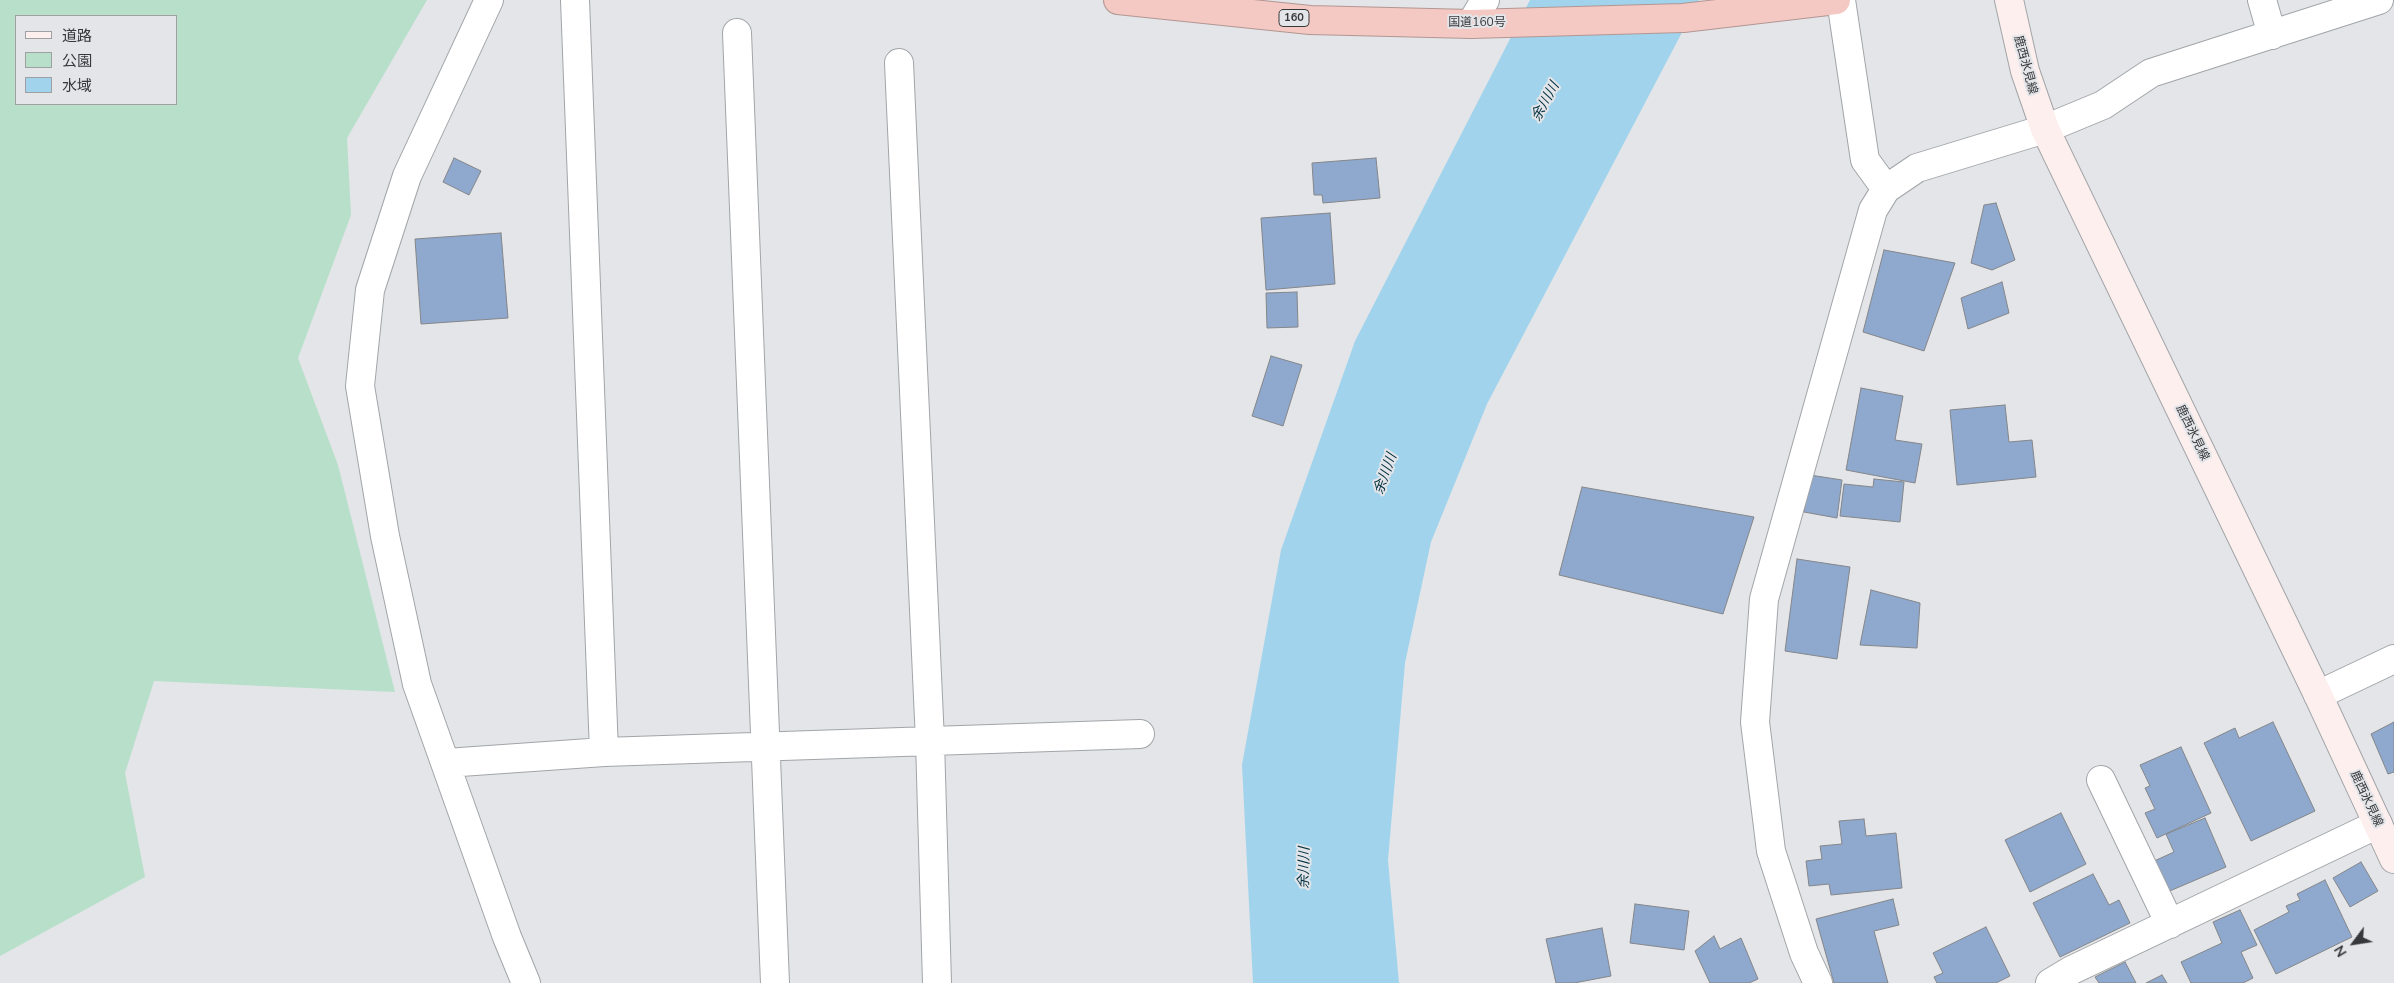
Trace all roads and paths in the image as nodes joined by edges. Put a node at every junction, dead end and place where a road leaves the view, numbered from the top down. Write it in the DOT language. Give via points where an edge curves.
graph roads {
  1 [pos="489,0"];
  2 [pos="575,0"];
  3 [pos="1118,0"];
  4 [pos="1486,0"];
  5 [pos="1836,0"];
  6 [pos="1841,0"];
  7 [pos="2009,0"];
  8 [pos="2262,0"];
  9 [pos="2379,0"];
  10 [pos="1471,24"];
  11 [pos="737,33"];
  12 [pos="2272,35"];
  13 [pos="899,63"];
  14 [pos="2045,128"];
  15 [pos="1886,189"];
  16 [pos="2394,659"];
  17 [pos="2318,695"];
  18 [pos="1140,734"];
  19 [pos="930,741"];
  20 [pos="765,747"];
  21 [pos="604,752"];
  22 [pos="446,763"];
  23 [pos="2101,780"];
  24 [pos="2378,824"];
  25 [pos="2394,860"];
  26 [pos="2170,924"];
  27 [pos="526,983"];
  28 [pos="775,983"];
  29 [pos="937,983"];
  30 [pos="1818,983"];
  31 [pos="2050,983"];
  1 -- 22 [label="street" via="407,176 370,290 360,386 385,536 415,675"];
  2 -- 21 [label="street"];
  3 -- 10 [label="highway, 国道160号 / 160" via="1310,20"];
  4 -- 10 [label="street"];
  5 -- 10 [label="highway, 国道160号 / 160" via="1683,18"];
  6 -- 15 [label="street" via="1865,160"];
  7 -- 14 [label="main road, 鹿西氷見線" via="2025,71"];
  8 -- 12 [label="street"];
  9 -- 12 [label="street"];
  11 -- 20 [label="street"];
  12 -- 14 [label="street" via="2151,73 2103,105"];
  13 -- 19 [label="street"];
  14 -- 15 [label="street" via="1917,168"];
  14 -- 17 [label="main road, 鹿西氷見線"];
  15 -- 30 [label="street" via="1873,210 1764,599 1755,722 1771,851 1804,953"];
  16 -- 17 [label="street"];
  17 -- 24 [label="main road, 鹿西氷見線"];
  18 -- 19 [label="street"];
  19 -- 20 [label="street"];
  19 -- 29 [label="street"];
  20 -- 21 [label="street"];
  20 -- 28 [label="street"];
  21 -- 22 [label="street"];
  22 -- 27 [label="street"];
  23 -- 26 [label="street"];
  24 -- 25 [label="main road, 鹿西氷見線"];
  24 -- 26 [label="street"];
  26 -- 31 [label="street"];
}
